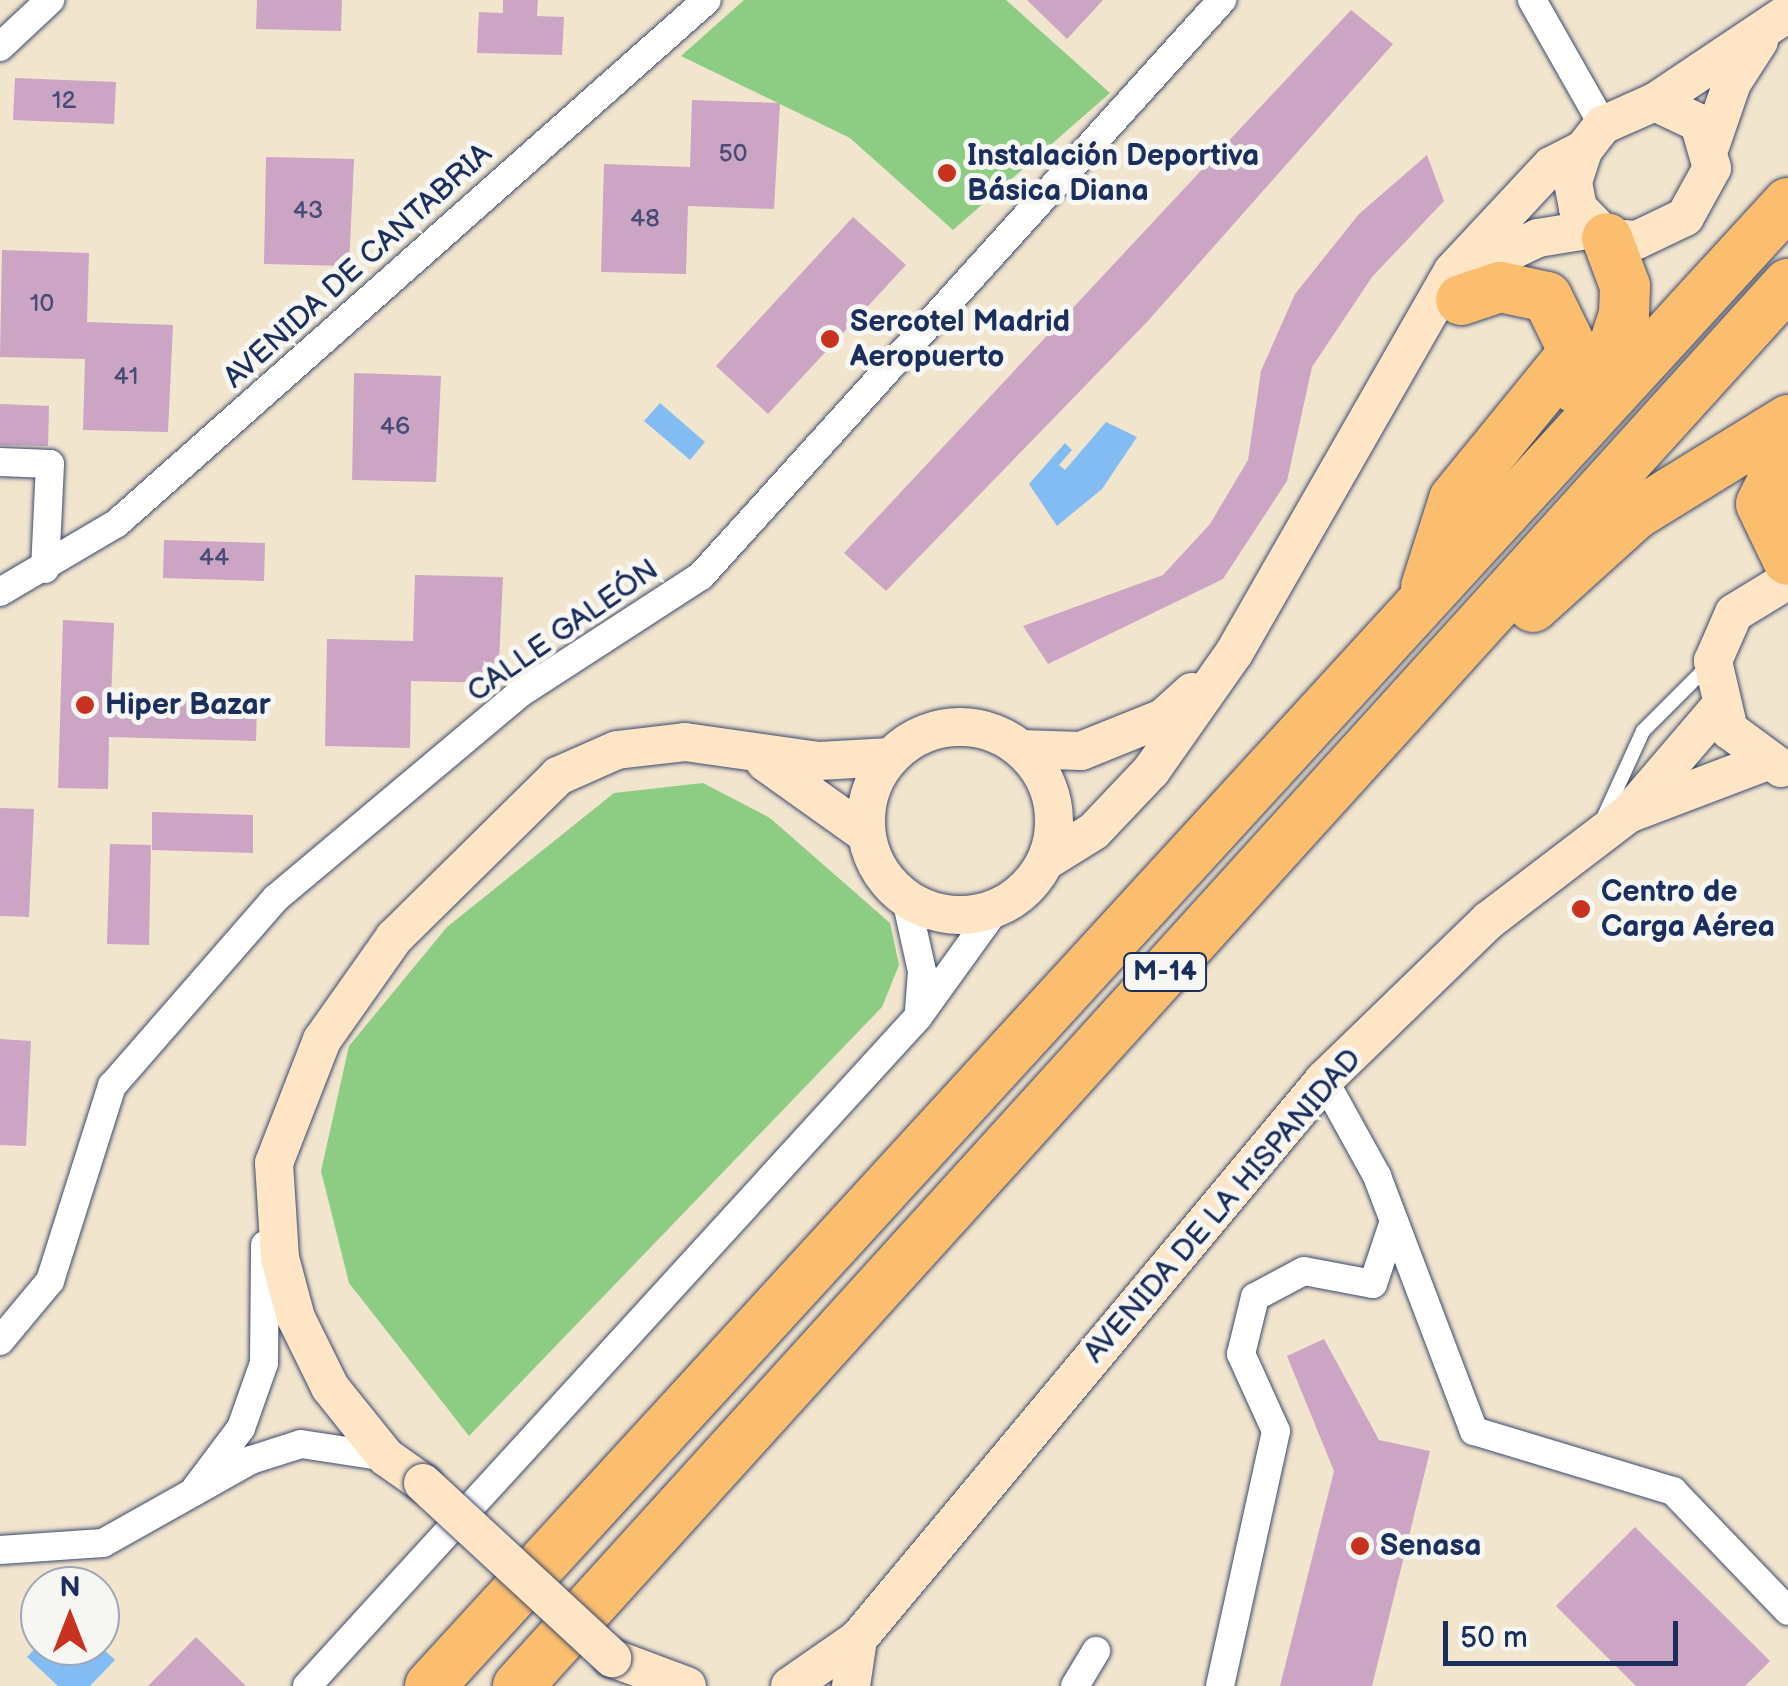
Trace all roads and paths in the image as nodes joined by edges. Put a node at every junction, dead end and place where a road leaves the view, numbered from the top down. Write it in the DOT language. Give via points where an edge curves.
graph roads {
  1 [pos="50,0"];
  2 [pos="707,0"];
  3 [pos="1222,0"];
  4 [pos="1532,0"];
  5 [pos="1782,17"];
  6 [pos="0,47"];
  7 [pos="1655,102"];
  8 [pos="1594,137"];
  9 [pos="1711,144"];
  10 [pos="1788,203"];
  11 [pos="1600,234"];
  12 [pos="1788,284"];
  13 [pos="1461,300"];
  14 [pos="1406,357"];
  15 [pos="1788,420"];
  16 [pos="1788,449"];
  17 [pos="0,462"];
  18 [pos="1500,517"];
  19 [pos="1788,560"];
  20 [pos="45,570"];
  21 [pos="1788,580"];
  22 [pos="0,592"];
  23 [pos="1421,602"];
  24 [pos="1234,653"];
  25 [pos="1714,661"];
  26 [pos="1419,695"];
  27 [pos="1718,709"];
  28 [pos="1021,750"];
  29 [pos="750,754"];
  30 [pos="890,757"];
  31 [pos="1776,767"];
  32 [pos="1628,814"];
  33 [pos="866,834"];
  34 [pos="1596,839"];
  35 [pos="1046,861"];
  36 [pos="906,899"];
  37 [pos="996,908"];
  38 [pos="918,1017"];
  39 [pos="1324,1080"];
  40 [pos="290,1112"];
  41 [pos="274,1163"];
  42 [pos="1394,1220"];
  43 [pos="0,1341"];
  44 [pos="386,1457"];
  45 [pos="423,1482"];
  46 [pos="186,1501"];
  47 [pos="0,1550"];
  48 [pos="1788,1611"];
  49 [pos="858,1639"];
  50 [pos="1096,1651"];
  51 [pos="618,1672"];
  52 [pos="526,1675"];
  53 [pos="306,1686"];
  54 [pos="430,1686"];
  55 [pos="687,1686"];
  56 [pos="790,1686"];
  57 [pos="851,1686"];
  58 [pos="1075,1686"];
  59 [pos="1220,1686"];
  1 -- 6 [label="street"];
  2 -- 20 [label="street, AVENIDA DE CANTABRIA" via="118,523"];
  3 -- 43 [label="street, CALLE GALEÓN" via="701,576 520,694 276,898 112,1086 50,1281"];
  4 -- 8 [label="street"];
  5 -- 7 [label="street"];
  5 -- 9 [label="street" via="1732,83"];
  7 -- 8 [label="street"];
  7 -- 9 [label="street" via="1680,107"];
  8 -- 11 [label="street" via="1573,182"];
  8 -- 14 [label="street" via="1551,166 1453,271"];
  9 -- 11 [label="street" via="1712,168 1685,217 1637,240"];
  10 -- 18 [label="highway, M-14"];
  11 -- 13 [label="street" via="1538,238 1494,258"];
  11 -- 18 [label="highway" via="1625,286 1614,345 1520,449"];
  12 -- 26 [label="highway, M-14"];
  13 -- 14 [label="street"];
  13 -- 23 [label="highway" via="1500,287 1548,297 1574,352 1454,499"];
  14 -- 24 [label="street"];
  15 -- 26 [label="highway" via="1636,514 1515,627"];
  16 -- 19 [label="highway" via="1761,504"];
  17 -- 20 [label="street" via="50,464"];
  18 -- 23 [label="highway, M-14"];
  20 -- 22 [label="street, AVENIDA DE CANTABRIA"];
  21 -- 25 [label="street" via="1734,613"];
  23 -- 54 [label="highway, M-14"];
  24 -- 28 [label="street" via="1163,718 1081,752"];
  24 -- 35 [label="street" via="1150,771 1094,830"];
  25 -- 27 [label="street"];
  25 -- 34 [label="lane" via="1643,731"];
  26 -- 52 [label="highway, M-14"];
  27 -- 31 [label="street"];
  27 -- 32 [label="street, AVENIDA DE LA HISPANIDAD"];
  28 -- 30 [label="street" via="954,726"];
  28 -- 35 [label="street" via="1052,801"];
  29 -- 30 [label="street"];
  29 -- 33 [label="street" via="804,782"];
  29 -- 40 [label="street" via="685,742 617,750 558,776 394,938 322,1040"];
  30 -- 33 [label="street" via="870,793"];
  31 -- 32 [label="street, AVENIDA DE LA HISPANIDAD"];
  32 -- 34 [label="street, AVENIDA DE LA HISPANIDAD"];
  33 -- 36 [label="street" via="879,870"];
  34 -- 39 [label="street, AVENIDA DE LA HISPANIDAD" via="1489,920"];
  35 -- 37 [label="street"];
  36 -- 37 [label="street" via="934,912"];
  36 -- 38 [label="street" via="922,971"];
  37 -- 38 [label="street"];
  38 -- 53 [label="street"];
  39 -- 42 [label="street"];
  39 -- 49 [label="street, AVENIDA DE LA HISPANIDAD"];
  40 -- 41 [label="street"];
  40 -- 45 [label="street" via="298,1254 314,1312 345,1376"];
  41 -- 44 [label="street" via="296,1318 330,1387"];
  41 -- 46 [label="street" via="264,1363 240,1428"];
  42 -- 48 [label="street" via="1474,1430 1673,1492"];
  42 -- 59 [label="street" via="1373,1284 1304,1271 1255,1298 1241,1354 1276,1430"];
  44 -- 45 [label="street"];
  44 -- 46 [label="street" via="301,1444 251,1460"];
  45 -- 51 [label="street, bridge"];
  46 -- 47 [label="street" via="103,1543"];
  49 -- 56 [label="street, AVENIDA DE LA HISPANIDAD"];
  49 -- 57 [label="street"];
  50 -- 58 [label="street"];
  51 -- 55 [label="street"];
}
